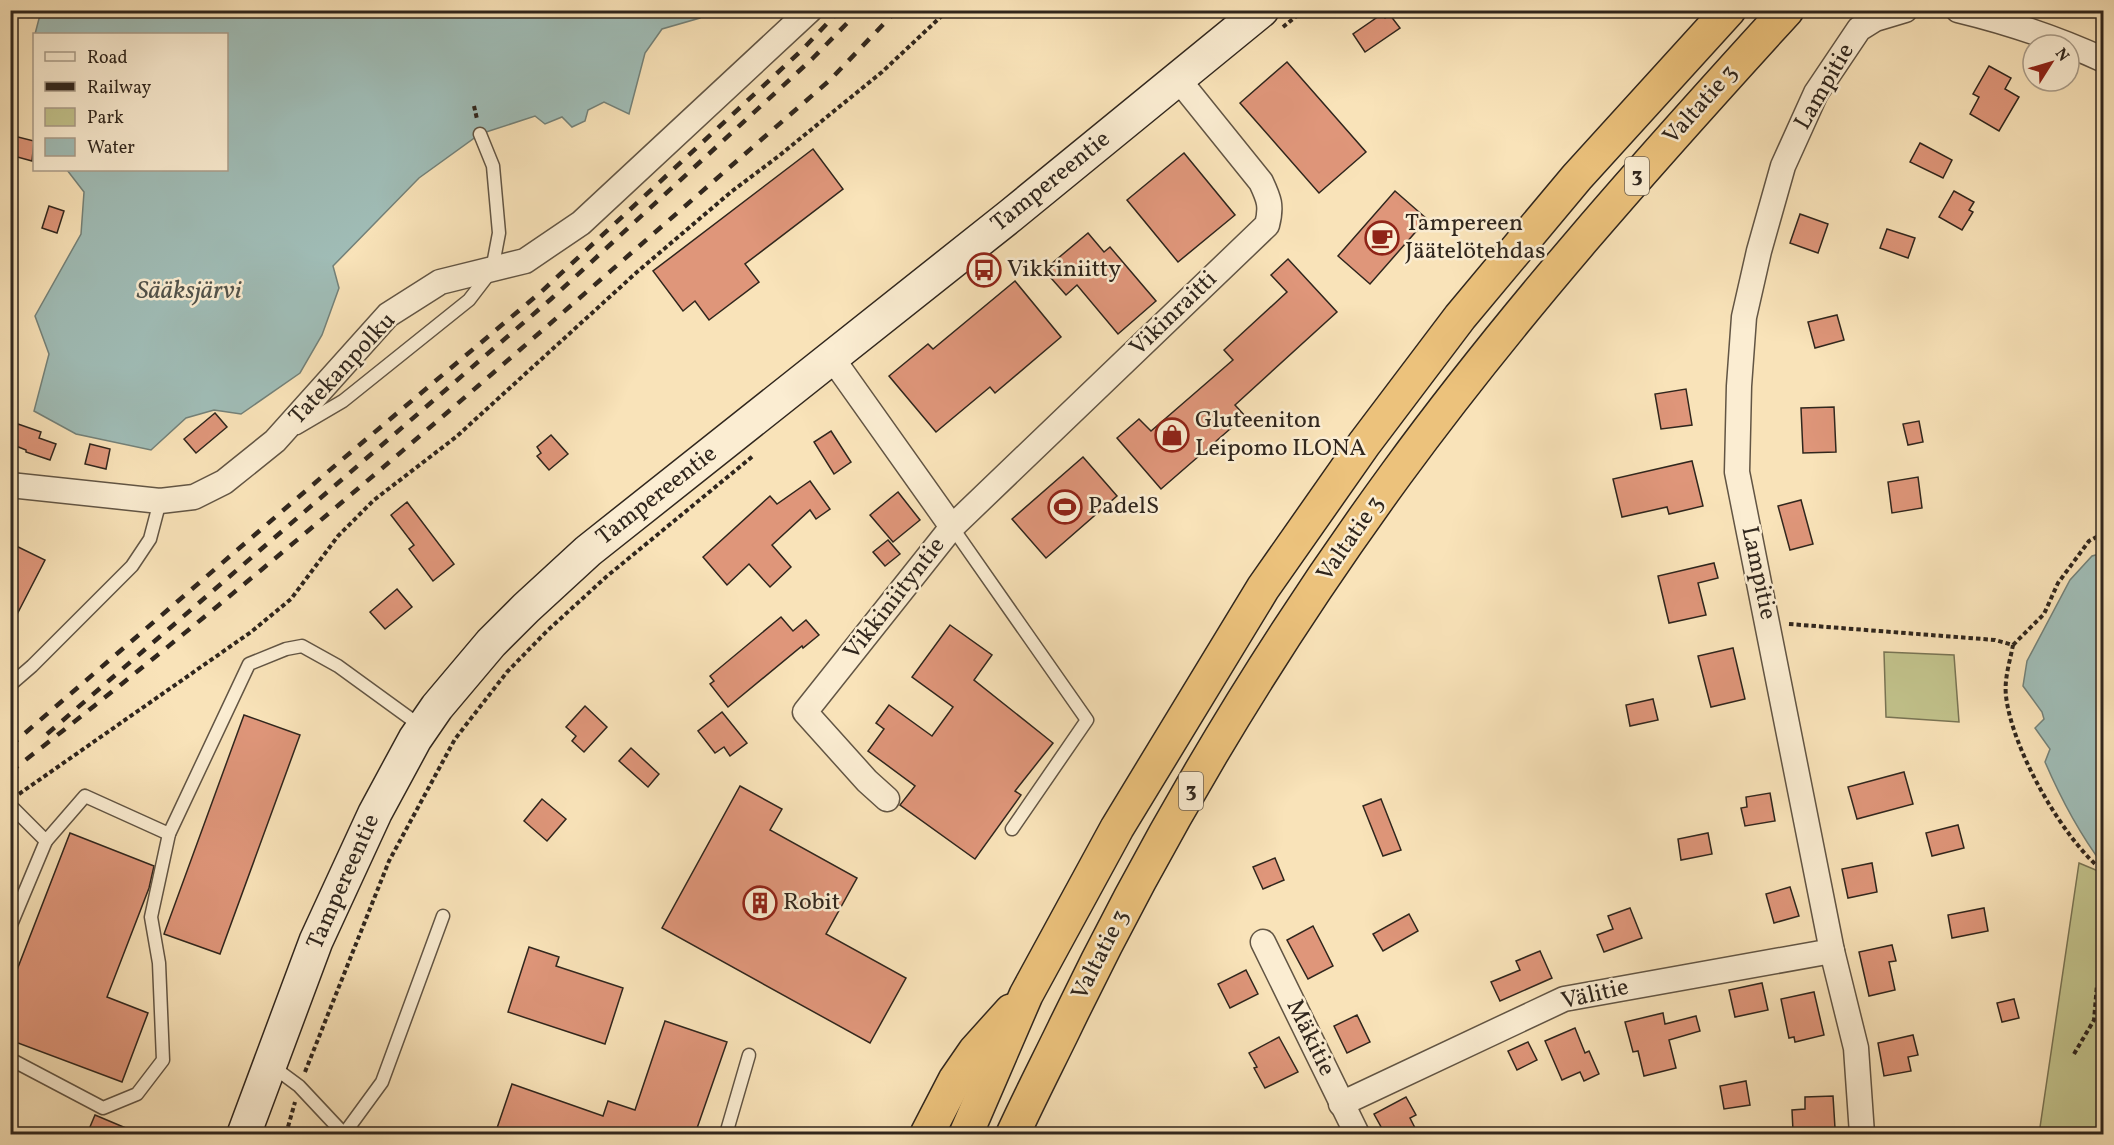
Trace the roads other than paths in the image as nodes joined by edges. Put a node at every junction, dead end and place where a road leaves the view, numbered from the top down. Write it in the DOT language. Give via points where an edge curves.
graph roads {
  1 [pos="810,10"];
  2 [pos="1729,10"];
  3 [pos="1786,10"];
  4 [pos="1905,10"];
  5 [pos="1958,10"];
  6 [pos="1269,22"];
  7 [pos="2103,60"];
  8 [pos="1178,79"];
  9 [pos="480,134"];
  10 [pos="492,270"];
  11 [pos="832,358"];
  12 [pos="275,441"];
  13 [pos="10,485"];
  14 [pos="160,501"];
  15 [pos="952,527"];
  16 [pos="10,685"];
  17 [pos="423,728"];
  18 [pos="886,799"];
  19 [pos="10,811"];
  20 [pos="1012,829"];
  21 [pos="169,834"];
  22 [pos="46,841"];
  23 [pos="443,916"];
  24 [pos="10,927"];
  25 [pos="1263,942"];
  26 [pos="1832,951"];
  27 [pos="1026,995"];
  28 [pos="749,1055"];
  29 [pos="10,1059"];
  30 [pos="271,1065"];
  31 [pos="1341,1104"];
  32 [pos="1015,1132"];
  33 [pos="244,1134"];
  34 [pos="344,1134"];
  35 [pos="726,1134"];
  36 [pos="927,1134"];
  37 [pos="966,1134"];
  38 [pos="1357,1134"];
  39 [pos="1862,1134"];
  1 -- 10 [label="street, Tatekanpolku" via="581,223 525,261"];
  2 -- 27 [label="highway, Valtatie 3 / 3" via="1577,177 1474,299 1364,444 1263,588 1117,828"];
  3 -- 32 [label="highway, Valtatie 3 / 3" via="1632,181 1493,348 1397,473 1304,606 1153,855 1099,956"];
  4 -- 26 [label="street, Lampitie" via="1875,19 1859,29 1816,93 1783,166 1744,317 1737,472"];
  5 -- 7 [label="street" via="1997,19"];
  6 -- 8 [label="main road, Tampereentie"];
  8 -- 11 [label="main road, Tampereentie"];
  8 -- 15 [label="street, Vikinraitti" via="1261,182 1271,211 1267,225"];
  9 -- 10 [label="lane" via="493,166 500,233"];
  10 -- 12 [label="lane" via="469,300 343,401"];
  10 -- 12 [label="street, Tatekanpolku" via="440,282 388,315"];
  11 -- 15 [label="street, Vikkiniityntie"];
  11 -- 17 [label="main road, Tampereentie" via="562,574 491,643"];
  12 -- 14 [label="street, Tatekanpolku" via="224,482 194,496"];
  13 -- 14 [label="street, Tatekanpolku"];
  14 -- 16 [label="lane" via="150,539 132,566"];
  15 -- 18 [label="street, Vikkiniityntie" via="805,712"];
  15 -- 20 [label="lane" via="1087,720"];
  17 -- 21 [label="lane" via="338,666 302,646 249,664"];
  17 -- 30 [label="main road, Tampereentie" via="375,813 316,941"];
  19 -- 22 [label="lane" via="14,809"];
  21 -- 22 [label="lane" via="85,796"];
  21 -- 29 [label="lane" via="151,917 159,963 163,1060 137,1094 103,1108"];
  22 -- 24 [label="lane"];
  23 -- 34 [label="lane" via="382,1082"];
  25 -- 31 [label="street, Mäkitie"];
  26 -- 31 [label="street, Välitie" via="1564,999"];
  26 -- 39 [label="street, Lampitie" via="1856,1048"];
  27 -- 36 [label="highway" via="975,1051"];
  27 -- 37 [label="highway, Valtatie 3 / 3"];
  28 -- 35 [label="lane"];
  30 -- 33 [label="main road, Tampereentie"];
  30 -- 34 [label="lane" via="299,1086"];
  31 -- 38 [label="street, Mäkitie"];
}
